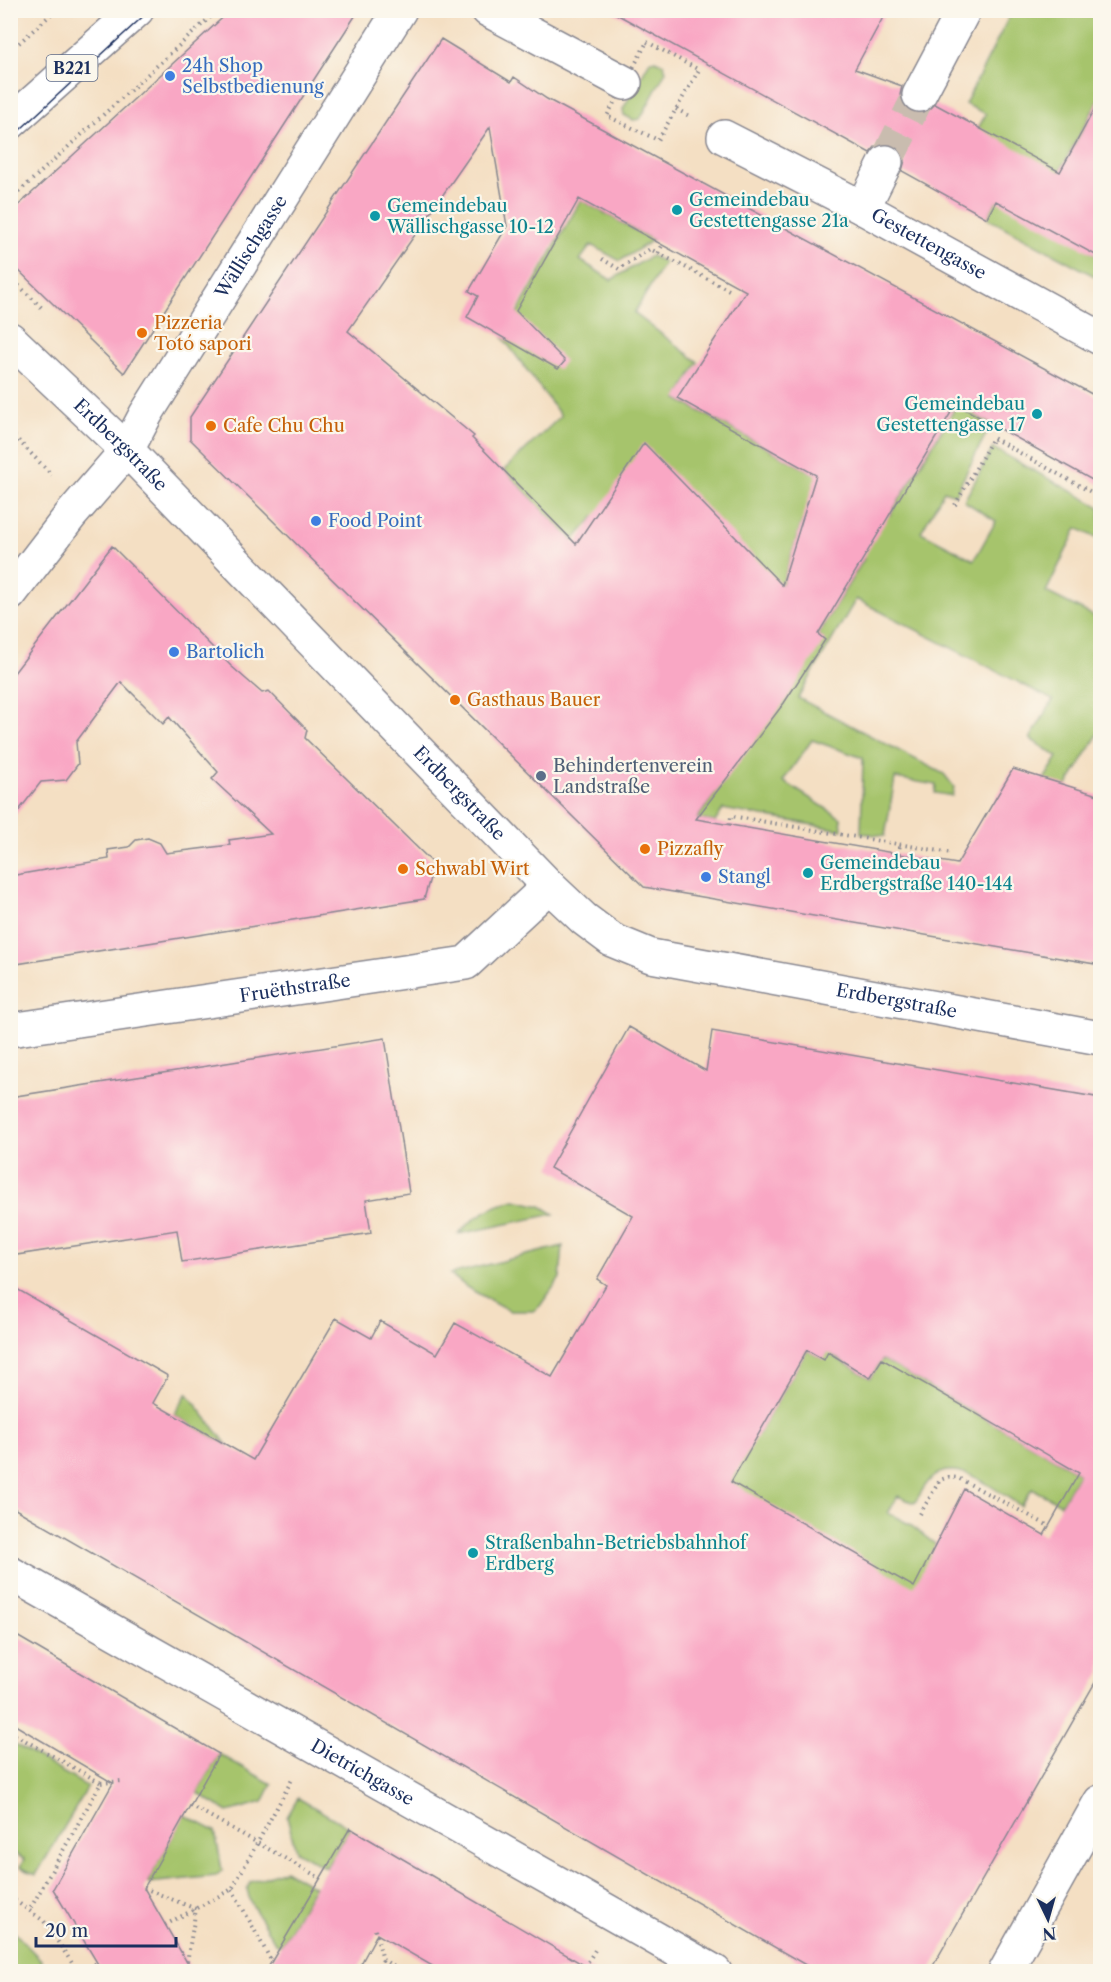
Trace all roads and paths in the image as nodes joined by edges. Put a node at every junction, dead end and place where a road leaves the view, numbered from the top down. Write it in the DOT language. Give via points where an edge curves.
graph roads {
  1 [pos="56,10"];
  2 [pos="137,10"];
  3 [pos="218,10"];
  4 [pos="400,10"];
  5 [pos="488,10"];
  6 [pos="964,10"];
  7 [pos="10,51"];
  8 [pos="689,64"];
  9 [pos="625,83"];
  10 [pos="919,95"];
  11 [pos="10,123"];
  12 [pos="648,135"];
  13 [pos="724,136"];
  14 [pos="886,162"];
  15 [pos="10,200"];
  16 [pos="862,207"];
  17 [pos="663,244"];
  18 [pos="658,253"];
  19 [pos="602,259"];
  20 [pos="731,291"];
  21 [pos="1101,338"];
  22 [pos="10,339"];
  23 [pos="10,432"];
  24 [pos="127,450"];
  25 [pos="1101,497"];
  26 [pos="80,504"];
  27 [pos="956,505"];
  28 [pos="10,594"];
  29 [pos="730,825"];
  30 [pos="900,845"];
  31 [pos="951,853"];
  32 [pos="898,854"];
  33 [pos="549,886"];
  34 [pos="10,1030"];
  35 [pos="1101,1038"];
  36 [pos="920,1514"];
  37 [pos="1048,1526"];
  38 [pos="10,1573"];
  39 [pos="10,1732"];
  40 [pos="312,1744"];
  41 [pos="121,1781"];
  42 [pos="100,1783"];
  43 [pos="1101,1802"];
  44 [pos="190,1805"];
  45 [pos="257,1843"];
  46 [pos="320,1878"];
  47 [pos="144,1888"];
  48 [pos="232,1889"];
  49 [pos="10,1898"];
  50 [pos="196,1909"];
  51 [pos="29,1911"];
  52 [pos="165,1925"];
  53 [pos="375,1930"];
  54 [pos="383,1960"];
  55 [pos="187,1962"];
  56 [pos="272,1962"];
  57 [pos="97,1963"];
  58 [pos="78,1971"];
  59 [pos="376,1971"];
  60 [pos="403,1971"];
  61 [pos="715,1971"];
  62 [pos="1005,1971"];
  1 -- 7 [label="path"];
  2 -- 11 [label="street, B221"];
  3 -- 15 [label="path"];
  4 -- 24 [label="street, Wällischgasse"];
  5 -- 9 [label="street"];
  6 -- 10 [label="street"];
  8 -- 12 [label="path" via="699,70 658,140"];
  13 -- 16 [label="street, Gestettengasse"];
  14 -- 16 [label="street"];
  16 -- 21 [label="street, Gestettengasse"];
  17 -- 18 [label="path"];
  18 -- 19 [label="path" via="650,249 619,269"];
  18 -- 20 [label="path"];
  22 -- 24 [label="street, Erdbergstraße"];
  23 -- 26 [label="path"];
  24 -- 26 [label="street, Wällischgasse"];
  24 -- 33 [label="street, Erdbergstraße"];
  25 -- 27 [label="path" via="993,438"];
  26 -- 28 [label="street, Wällischgasse"];
  29 -- 30 [label="path" via="731,816"];
  30 -- 31 [label="path"];
  30 -- 32 [label="path"];
  33 -- 34 [label="street, Fruëthstraße" via="466,963"];
  33 -- 35 [label="street, Erdbergstraße" via="612,940 651,956"];
  36 -- 37 [label="path" via="940,1480 949,1477 958,1478"];
  38 -- 40 [label="street, Dietrichgasse"];
  39 -- 42 [label="path"];
  40 -- 45 [label="path"];
  40 -- 61 [label="street, Dietrichgasse"];
  41 -- 42 [label="path"];
  42 -- 51 [label="path"];
  43 -- 62 [label="street"];
  44 -- 45 [label="path"];
  45 -- 46 [label="path"];
  45 -- 48 [label="path"];
  47 -- 50 [label="path"];
  48 -- 50 [label="path"];
  48 -- 56 [label="path"];
  49 -- 51 [label="path"];
  50 -- 52 [label="path"];
  50 -- 55 [label="path"];
  51 -- 58 [label="path" via="44,1921"];
  53 -- 54 [label="path"];
  54 -- 59 [label="path"];
  54 -- 60 [label="path"];
  57 -- 58 [label="path"];
}
